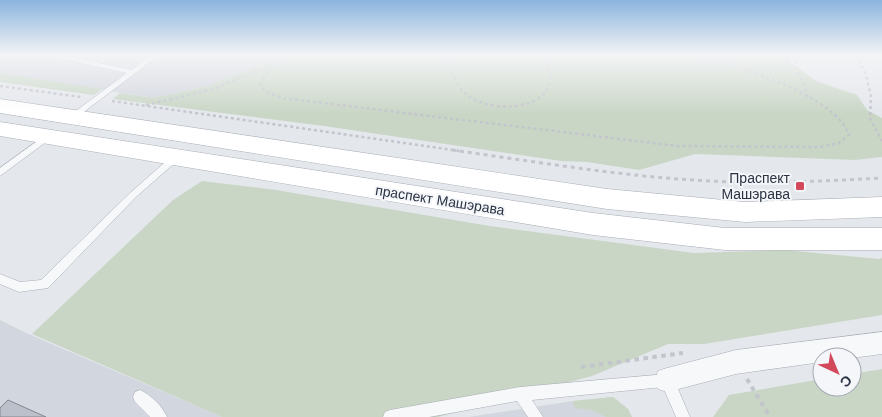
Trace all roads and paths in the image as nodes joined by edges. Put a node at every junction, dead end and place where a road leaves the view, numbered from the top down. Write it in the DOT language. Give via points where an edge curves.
graph roads {
  1 [pos="130,74"];
  2 [pos="248,74"];
  3 [pos="265,74"];
  4 [pos="452,74"];
  5 [pos="551,74"];
  6 [pos="756,74"];
  7 [pos="800,74"];
  8 [pos="866,74"];
  9 [pos="0,86"];
  10 [pos="808,98"];
  11 [pos="98,99"];
  12 [pos="0,106"];
  13 [pos="142,106"];
  14 [pos="72,118"];
  15 [pos="0,129"];
  16 [pos="47,137"];
  17 [pos="882,141"];
  18 [pos="175,158"];
  19 [pos="0,174"];
  20 [pos="882,178"];
  21 [pos="882,207"];
  22 [pos="882,239"];
  23 [pos="0,279"];
  24 [pos="882,343"];
  25 [pos="736,362"];
  26 [pos="667,380"];
  27 [pos="520,394"];
  28 [pos="140,397"];
  29 [pos="160,417"];
  30 [pos="390,417"];
  31 [pos="536,417"];
  32 [pos="683,417"];
  33 [pos="770,417"];
  1 -- 11 [label="lane"];
  2 -- 13 [label="path" via="214,89"];
  3 -- 10 [label="path" via="260,85 282,98 677,146 820,147 839,143 849,135 844,122"];
  4 -- 5 [label="path" via="455,82 471,98 502,109 518,108 539,98 550,84"];
  6 -- 10 [label="path"];
  7 -- 10 [label="path"];
  8 -- 17 [label="path" via="872,96 870,118"];
  9 -- 11 [label="path"];
  11 -- 13 [label="path"];
  11 -- 14 [label="lane"];
  12 -- 14 [label="main road, праспект Машэрава"];
  13 -- 20 [label="path" via="570,167 673,178 775,182"];
  14 -- 21 [label="main road, праспект Машэрава" via="607,199 745,212"];
  15 -- 16 [label="main road, праспект Машэрава"];
  16 -- 18 [label="main road, праспект Машэрава"];
  16 -- 19 [label="lane"];
  18 -- 22 [label="main road, праспект Машэрава" via="658,232 725,239"];
  18 -- 23 [label="lane" via="133,195 44,285 19,286"];
  24 -- 25 [label="street"];
  25 -- 26 [label="street"];
  25 -- 33 [label="path"];
  26 -- 27 [label="lane"];
  26 -- 32 [label="lane"];
  27 -- 30 [label="lane"];
  27 -- 31 [label="lane"];
  28 -- 29 [label="lane"];
}
